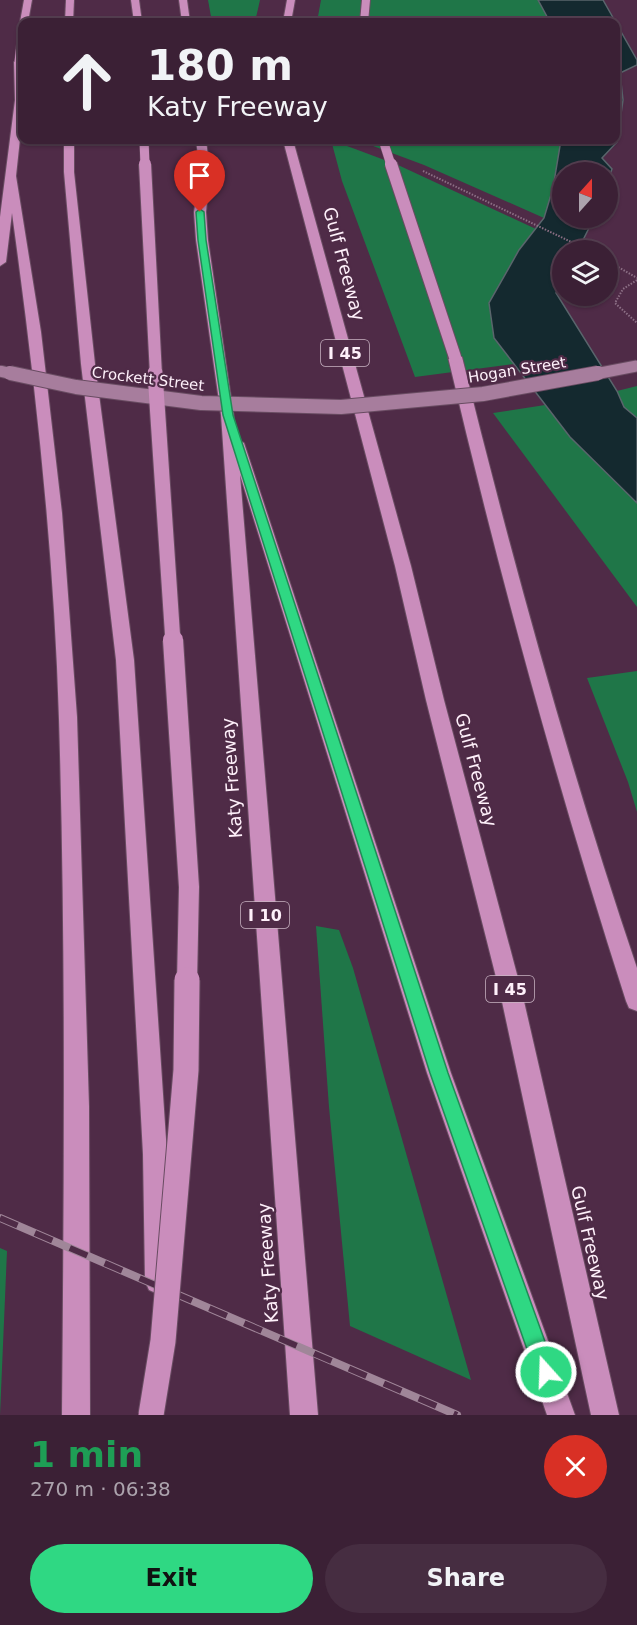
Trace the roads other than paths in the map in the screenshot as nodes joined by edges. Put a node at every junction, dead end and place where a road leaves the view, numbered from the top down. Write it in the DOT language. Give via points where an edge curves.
graph roads {
  1 [pos="28,0"];
  2 [pos="70,0"];
  3 [pos="135,0"];
  4 [pos="183,0"];
  5 [pos="291,0"];
  6 [pos="366,0"];
  7 [pos="25,18"];
  8 [pos="69,18"];
  9 [pos="137,18"];
  10 [pos="185,18"];
  11 [pos="287,18"];
  12 [pos="364,18"];
  13 [pos="18,120"];
  14 [pos="69,144"];
  15 [pos="144,144"];
  16 [pos="202,144"];
  17 [pos="289,144"];
  18 [pos="383,144"];
  19 [pos="12,178"];
  20 [pos="0,262"];
  21 [pos="637,366"];
  22 [pos="0,372"];
  23 [pos="402,402"];
  24 [pos="228,415"];
  25 [pos="637,1001"];
  26 [pos="76,1415"];
  27 [pos="151,1415"];
  28 [pos="162,1415"];
  29 [pos="304,1415"];
  30 [pos="561,1415"];
  31 [pos="605,1415"];
  1 -- 7 [label="highway"];
  2 -- 8 [label="highway"];
  3 -- 9 [label="highway"];
  4 -- 10 [label="highway"];
  5 -- 11 [label="highway"];
  6 -- 12 [label="highway"];
  13 -- 19 [label="highway, bridge"];
  14 -- 28 [label="highway" via="88,364 124,660 155,1154"];
  15 -- 27 [label="highway, bridge" via="189,886 186,1070 163,1341"];
  16 -- 24 [label="highway, Katy Freeway / I 10" via="205,172 200,212 202,240"];
  17 -- 31 [label="highway, Gulf Freeway / I 45" via="403,566 512,996"];
  18 -- 25 [label="highway, bridge" via="455,357 483,478 543,694 601,894"];
  19 -- 20 [label="highway"];
  19 -- 26 [label="highway" via="35,332 54,513 68,717 76,1106"];
  21 -- 23 [label="main road, Hogan Street, bridge" via="483,394"];
  22 -- 23 [label="main road, Crockett Street, bridge" via="75,387 201,403 340,407"];
  24 -- 29 [label="highway, Katy Freeway / I 10"];
  24 -- 30 [label="highway" via="435,1062"];
}
